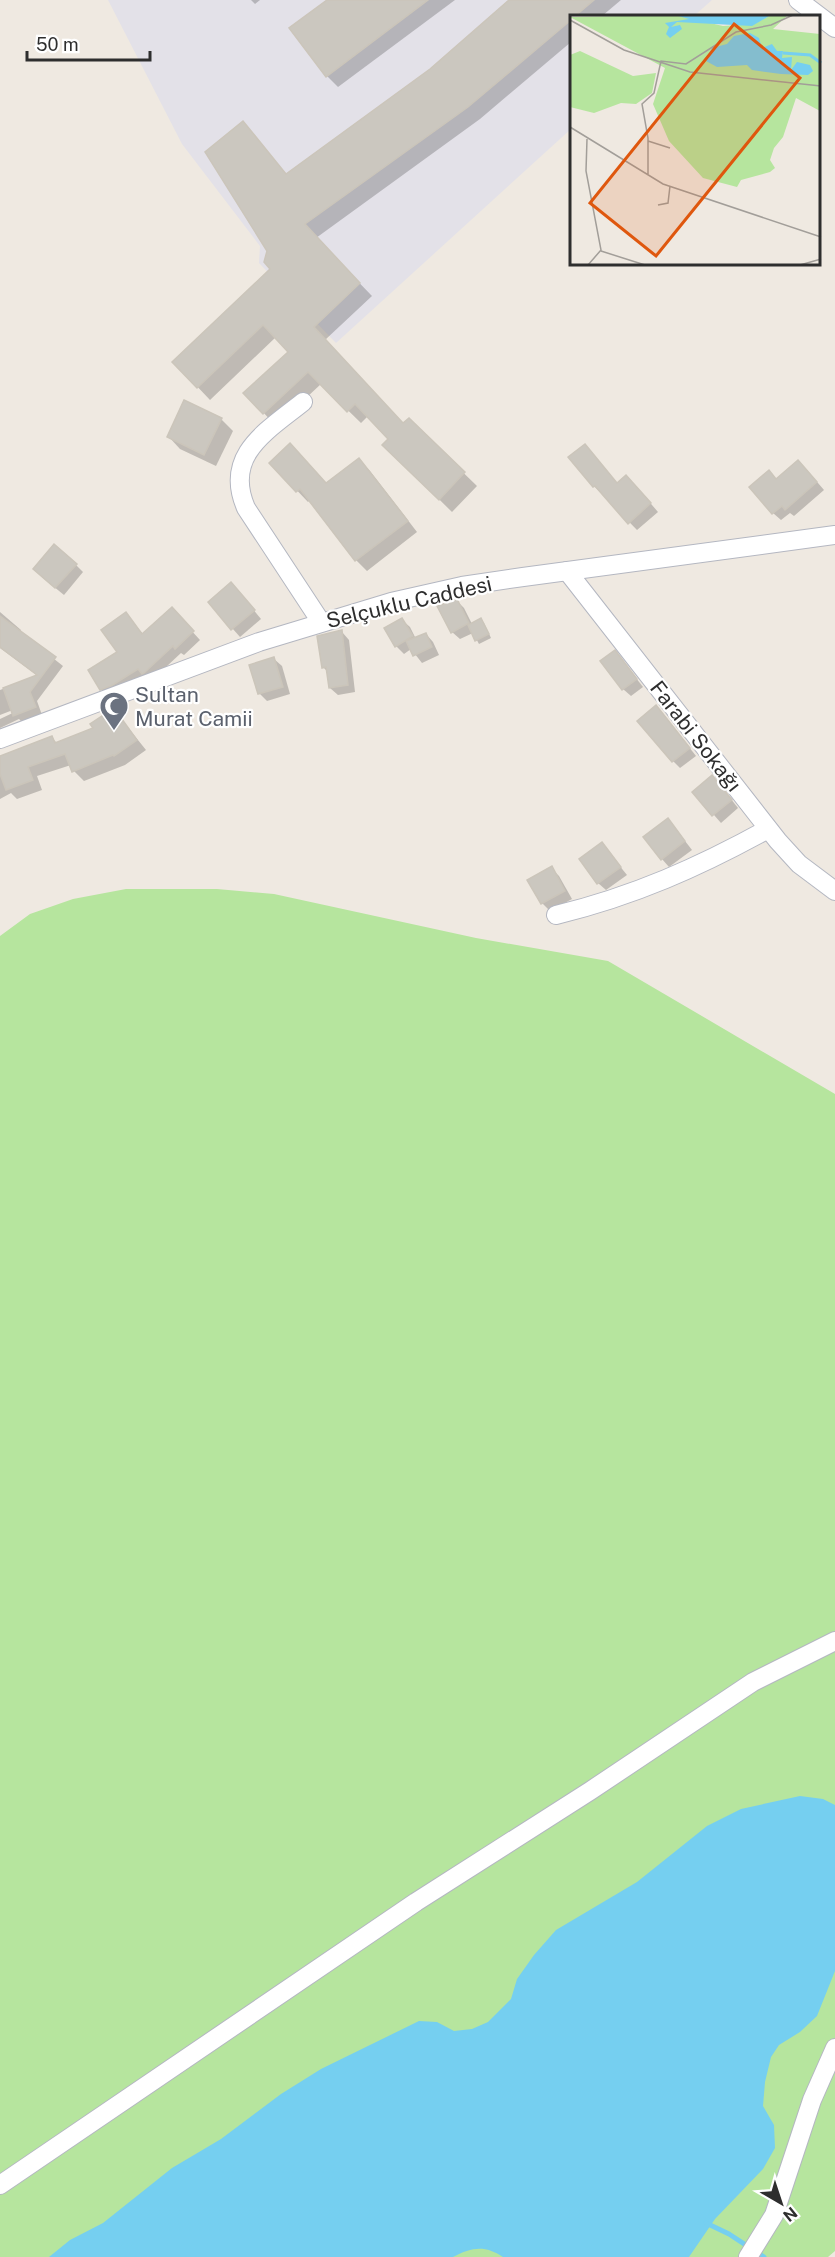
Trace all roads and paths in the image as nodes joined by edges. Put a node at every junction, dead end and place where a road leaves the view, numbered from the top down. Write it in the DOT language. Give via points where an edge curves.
graph roads {
  1 [pos="798,0"];
  2 [pos="818,15"];
  3 [pos="820,17"];
  4 [pos="835,28"];
  5 [pos="303,402"];
  6 [pos="835,535"];
  7 [pos="567,571"];
  8 [pos="321,622"];
  9 [pos="0,739"];
  10 [pos="768,829"];
  11 [pos="835,891"];
  12 [pos="556,915"];
  13 [pos="835,1641"];
  14 [pos="835,2048"];
  15 [pos="0,2185"];
  16 [pos="748,2257"];
  1 -- 2 [label="street"];
  3 -- 4 [label="street"];
  5 -- 8 [label="street" via="248,450 238,477 246,508"];
  6 -- 7 [label="street, Selçuklu Caddesi"];
  7 -- 8 [label="street, Selçuklu Caddesi" via="442,591"];
  7 -- 10 [label="street, Farabi Sokağı"];
  8 -- 9 [label="street, Selçuklu Caddesi"];
  10 -- 11 [label="street, Farabi Sokağı" via="799,864"];
  10 -- 12 [label="street" via="717,858 672,877 594,906"];
  13 -- 15 [label="street" via="753,1682 416,1902"];
  14 -- 16 [label="street" via="812,2100 774,2215"];
}
